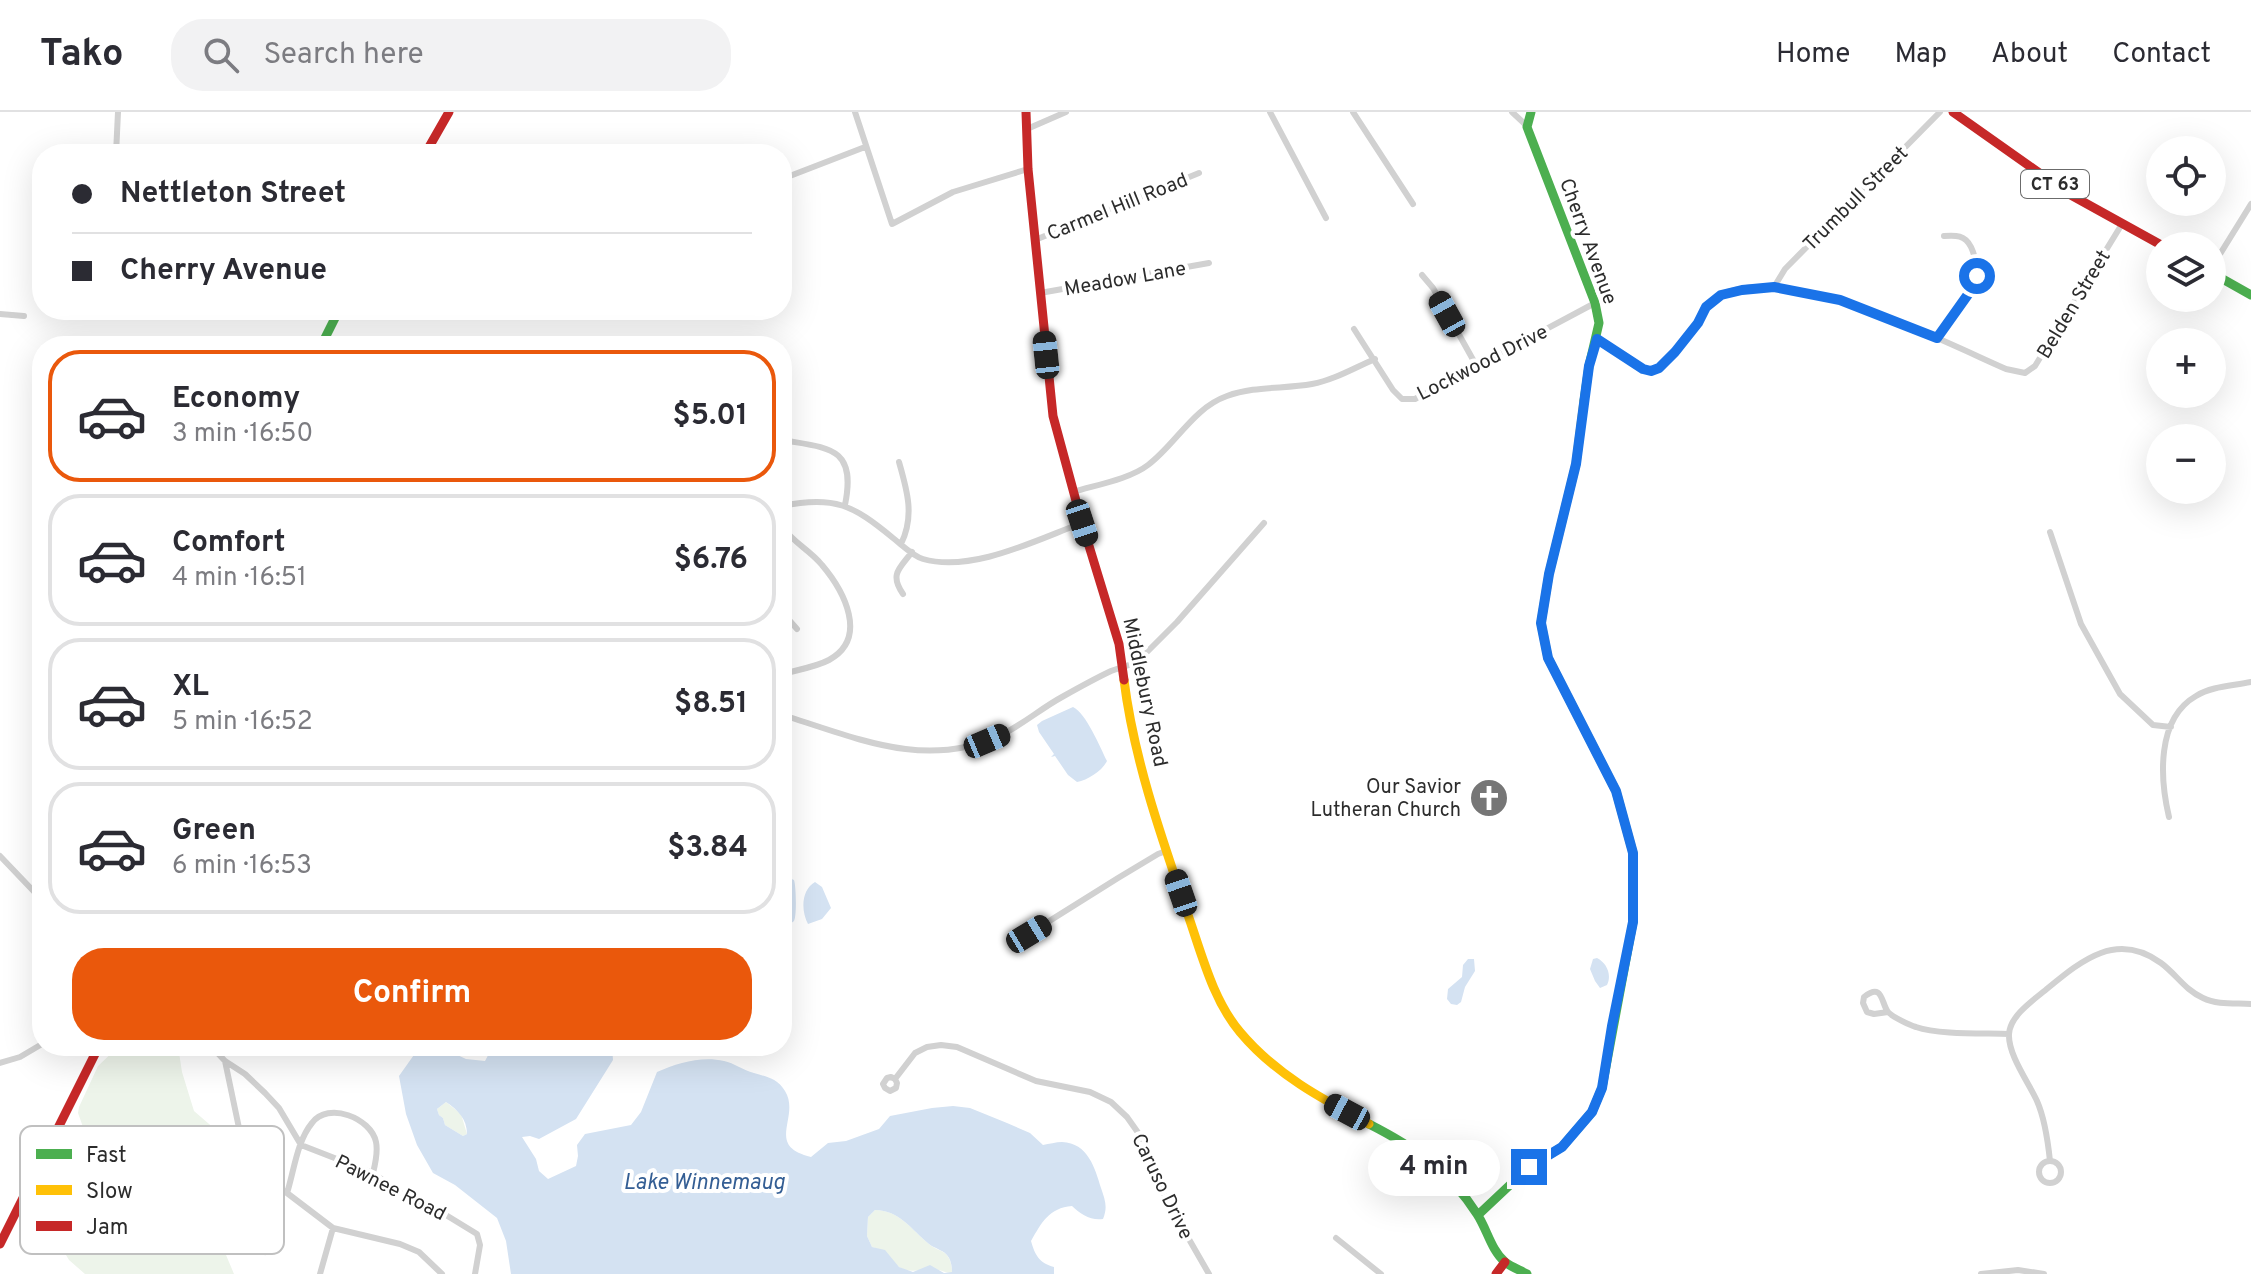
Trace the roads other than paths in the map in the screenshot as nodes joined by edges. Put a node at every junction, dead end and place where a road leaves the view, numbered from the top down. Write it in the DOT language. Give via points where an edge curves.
graph roads {
  1 [pos="118,112"];
  2 [pos="449,112"];
  3 [pos="855,112"];
  4 [pos="1026,112"];
  5 [pos="1066,112"];
  6 [pos="1270,112"];
  7 [pos="1353,112"];
  8 [pos="1512,112"];
  9 [pos="1531,112"];
  10 [pos="1940,112"];
  11 [pos="1953,112"];
  12 [pos="1527,127"];
  13 [pos="1027,129"];
  14 [pos="116,144"];
  15 [pos="431,144"];
  16 [pos="865,147"];
  17 [pos="1028,169"];
  18 [pos="1199,173"];
  19 [pos="792,175"];
  20 [pos="1413,204"];
  21 [pos="2251,204"];
  22 [pos="1326,218"];
  23 [pos="2122,224"];
  24 [pos="1944,236"];
  25 [pos="2146,237"];
  26 [pos="1035,240"];
  27 [pos="2226,246"];
  28 [pos="1209,263"];
  29 [pos="1422,275"];
  30 [pos="2226,279"];
  31 [pos="1774,287"];
  32 [pos="1040,293"];
  33 [pos="2251,295"];
  34 [pos="1595,303"];
  35 [pos="0,314"];
  36 [pos="24,316"];
  37 [pos="1354,329"];
  38 [pos="1937,338"];
  39 [pos="1597,339"];
  40 [pos="1375,359"];
  41 [pos="1476,365"];
  42 [pos="792,442"];
  43 [pos="899,462"];
  44 [pos="1073,492"];
  45 [pos="792,504"];
  46 [pos="845,505"];
  47 [pos="1082,523"];
  48 [pos="1264,523"];
  49 [pos="2050,532"];
  50 [pos="792,538"];
  51 [pos="901,544"];
  52 [pos="912,552"];
  53 [pos="903,594"];
  54 [pos="792,623"];
  55 [pos="797,629"];
  56 [pos="1124,667"];
  57 [pos="792,670"];
  58 [pos="2251,682"];
  59 [pos="792,718"];
  60 [pos="2171,727"];
  61 [pos="2169,817"];
  62 [pos="1166,851"];
  63 [pos="0,856"];
  64 [pos="32,890"];
  65 [pos="1011,945"];
  66 [pos="2251,1004"];
  67 [pos="1888,1012"];
  68 [pos="2009,1034"];
  69 [pos="32,1050"];
  70 [pos="94,1056"];
  71 [pos="220,1056"];
  72 [pos="225,1061"];
  73 [pos="0,1063"];
  74 [pos="895,1079"];
  75 [pos="59,1126"];
  76 [pos="239,1126"];
  77 [pos="301,1145"];
  78 [pos="2050,1161"];
  79 [pos="373,1173"];
  80 [pos="284,1192"];
  81 [pos="287,1193"];
  82 [pos="20,1204"];
  83 [pos="1478,1215"];
  84 [pos="333,1228"];
  85 [pos="1336,1238"];
  86 [pos="0,1244"];
  87 [pos="1505,1262"];
  88 [pos="321,1274"];
  89 [pos="442,1274"];
  90 [pos="475,1274"];
  91 [pos="1209,1274"];
  92 [pos="1381,1274"];
  93 [pos="1496,1274"];
  94 [pos="1527,1274"];
  95 [pos="1981,1274"];
  96 [pos="2044,1274"];
  1 -- 14 [label="street"];
  2 -- 15 [label="street"];
  3 -- 16 [label="street"];
  4 -- 13 [label="street, Middlebury Road"];
  5 -- 13 [label="street"];
  6 -- 22 [label="street"];
  7 -- 20 [label="street"];
  8 -- 12 [label="street"];
  9 -- 12 [label="street"];
  10 -- 31 [label="street, Trumbull Street" via="1785,269"];
  11 -- 23 [label="street, CT 63" via="2069,194"];
  12 -- 34 [label="street, Cherry Avenue"];
  13 -- 17 [label="street, Middlebury Road"];
  16 -- 17 [label="street" via="892,224 953,192"];
  16 -- 19 [label="street"];
  17 -- 26 [label="street, Middlebury Road"];
  18 -- 26 [label="street, Carmel Hill Road"];
  21 -- 27 [label="street"];
  23 -- 25 [label="street, CT 63"];
  23 -- 38 [label="street, Belden Street" via="2035,366 2025,373"];
  24 -- 38 [label="street" via="1967,240 1977,276"];
  26 -- 32 [label="street, Middlebury Road"];
  28 -- 32 [label="street, Meadow Lane"];
  29 -- 41 [label="street"];
  30 -- 33 [label="street"];
  31 -- 38 [label="street, Belden Street" via="1840,300"];
  31 -- 39 [label="street, Belden Street" via="1721,295 1706,307 1675,352 1651,371"];
  32 -- 44 [label="street, Middlebury Road" via="1053,416"];
  34 -- 39 [label="street, Cherry Avenue"];
  34 -- 41 [label="street, Lockwood Drive"];
  35 -- 36 [label="street"];
  37 -- 40 [label="street, Lockwood Drive"];
  39 -- 83 [label="street, Cherry Avenue" via="1541,623 1548,658 1616,791 1633,853 1633,922 1602,1088 1592,1112 1562,1147 1529,1167"];
  40 -- 41 [label="street, Lockwood Drive" via="1402,399 1415,399"];
  40 -- 44 [label="street" via="1321,382 1224,397 1202,411 1146,467"];
  42 -- 46 [label="street" via="826,447 839,455 849,486"];
  43 -- 51 [label="street" via="909,519"];
  44 -- 47 [label="street, Middlebury Road"];
  45 -- 46 [label="street" via="810,500"];
  46 -- 51 [label="street"];
  47 -- 52 [label="street" via="981,559 950,563"];
  47 -- 56 [label="street, Middlebury Road"];
  48 -- 56 [label="street" via="1177,622 1139,660"];
  49 -- 60 [label="street" via="2081,624 2120,694 2153,725"];
  50 -- 57 [label="street" via="831,576 850,614 851,632 846,648 829,660"];
  51 -- 52 [label="street"];
  52 -- 53 [label="street" via="895,576"];
  54 -- 55 [label="street"];
  56 -- 59 [label="street" via="1002,734 953,750 876,744"];
  56 -- 62 [label="street, Middlebury Road" via="1134,741"];
  58 -- 60 [label="street" via="2197,695"];
  60 -- 61 [label="street" via="2163,766"];
  62 -- 65 [label="street"];
  62 -- 83 [label="street, Middlebury Road" via="1213,986 1245,1038 1295,1083 1423,1155"];
  63 -- 64 [label="street"];
  66 -- 68 [label="street" via="2201,998 2149,956 2115,950 2079,962 2015,1019"];
  67 -- 67 [label="street" via="1877,992 1864,997 1867,1012"];
  67 -- 68 [label="street" via="1916,1027"];
  68 -- 78 [label="street" via="2038,1102"];
  69 -- 73 [label="street"];
  70 -- 75 [label="street"];
  71 -- 72 [label="street"];
  72 -- 76 [label="street"];
  72 -- 77 [label="street" via="279,1108"];
  74 -- 91 [label="street, Caruso Drive" via="915,1053 941,1045 1111,1102 1139,1134 1167,1201"];
  77 -- 79 [label="street, Pawnee Road"];
  77 -- 79 [label="street" via="320,1115 336,1111 370,1130 377,1143"];
  77 -- 81 [label="street"];
  79 -- 90 [label="street, Pawnee Road" via="477,1234"];
  80 -- 81 [label="street"];
  81 -- 84 [label="street"];
  82 -- 86 [label="street"];
  83 -- 87 [label="street, Middlebury Road"];
  84 -- 88 [label="street"];
  84 -- 89 [label="street" via="419,1252"];
  85 -- 92 [label="street"];
  87 -- 93 [label="street"];
  87 -- 94 [label="street, Middlebury Road"];
  95 -- 96 [label="street"];
}
